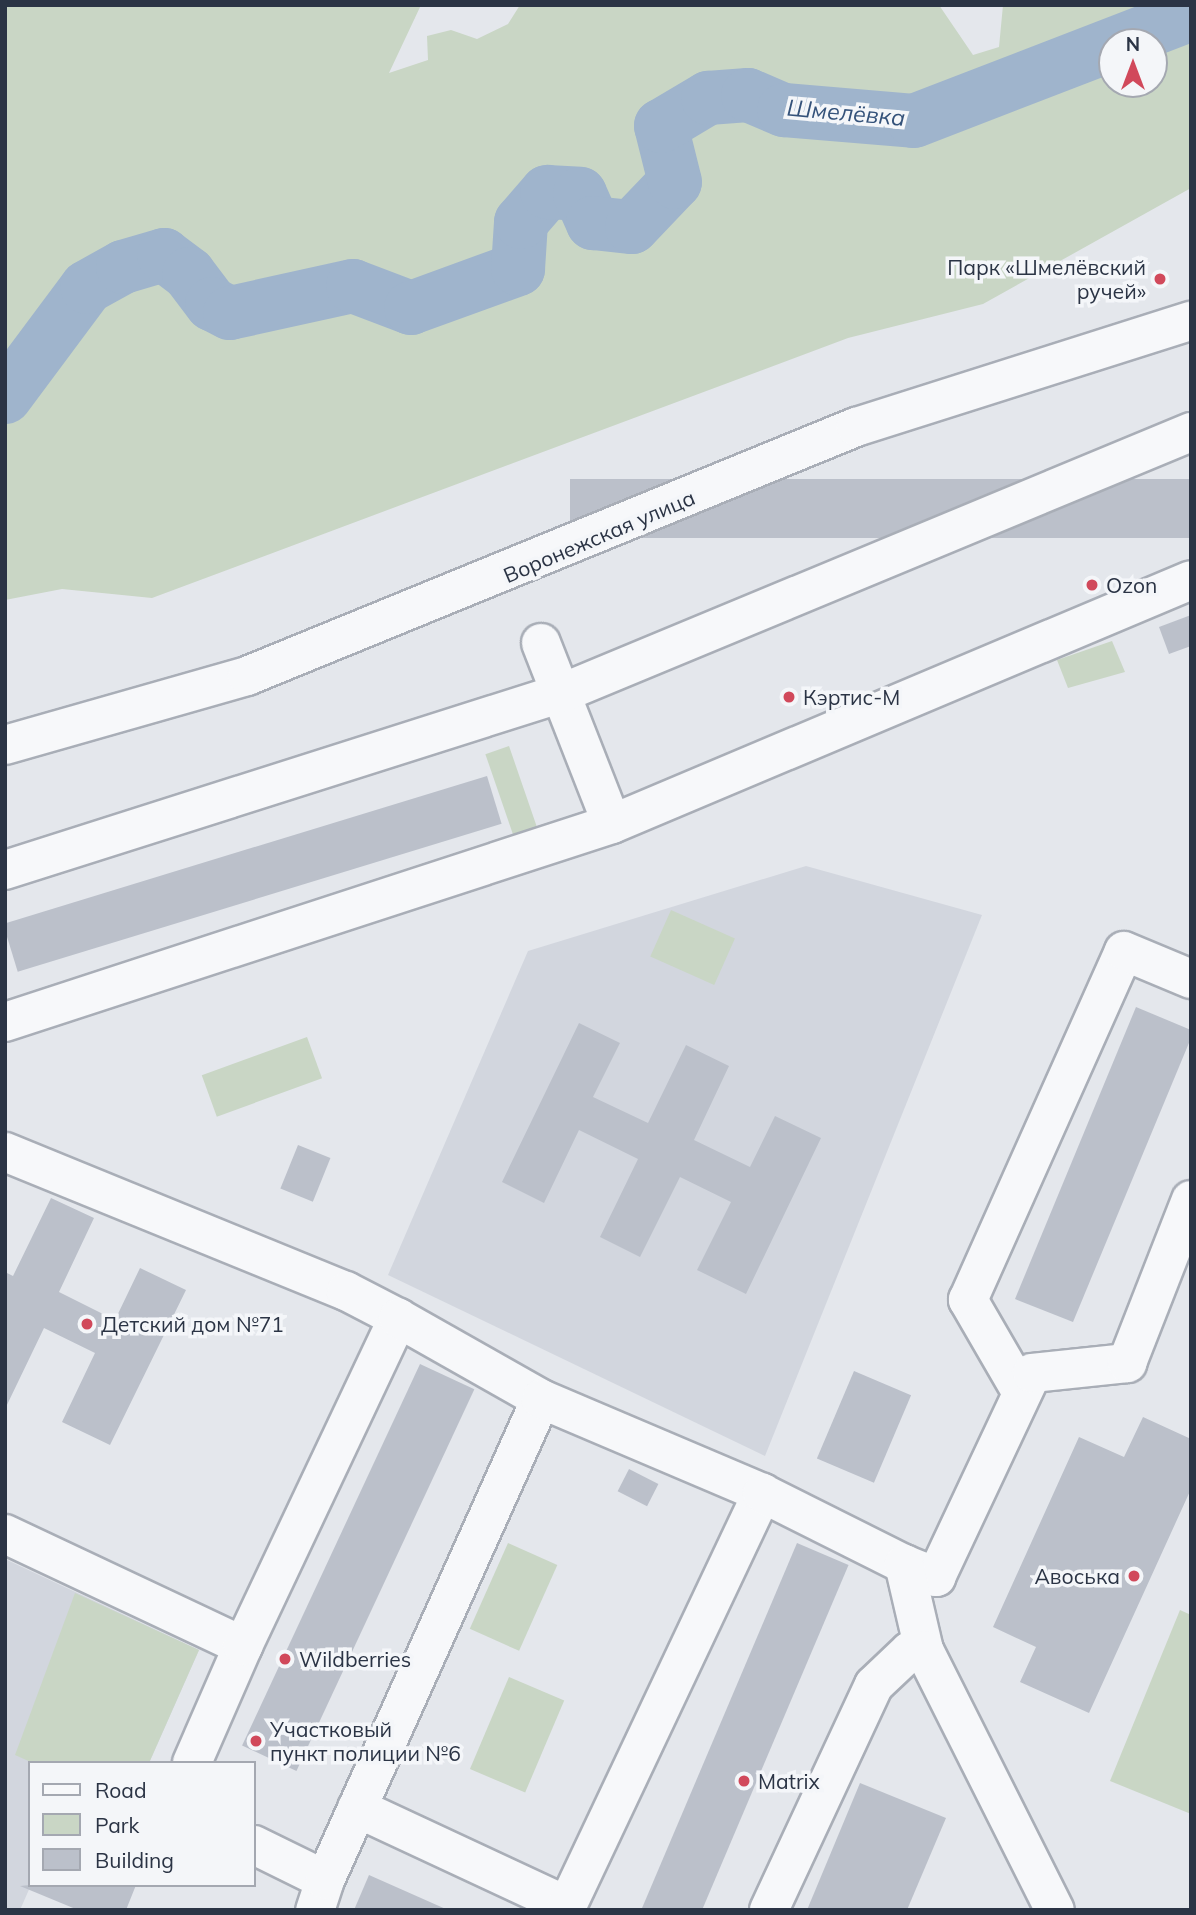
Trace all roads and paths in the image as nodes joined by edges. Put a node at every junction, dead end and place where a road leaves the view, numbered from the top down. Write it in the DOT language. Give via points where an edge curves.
graph roads {
  1 [pos="1191,321"];
  2 [pos="1191,432"];
  3 [pos="1191,580"];
  4 [pos="541,643"];
  5 [pos="562,693"];
  6 [pos="5,744"];
  7 [pos="612,824"];
  8 [pos="5,870"];
  9 [pos="1191,979"];
  10 [pos="5,1022"];
  11 [pos="5,1153"];
  12 [pos="1191,1200"];
  13 [pos="398,1318"];
  14 [pos="1022,1393"];
  15 [pos="541,1399"];
  16 [pos="762,1493"];
  17 [pos="5,1534"];
  18 [pos="904,1564"];
  19 [pos="243,1646"];
  20 [pos="924,1650"];
  21 [pos="193,1761"];
  22 [pos="357,1808"];
  23 [pos="256,1847"];
  24 [pos="320,1895"];
  25 [pos="769,1910"];
  26 [pos="1055,1910"];
  1 -- 6 [label="street, Воронежская улица" via="856,428 247,676"];
  2 -- 5 [label="street"];
  3 -- 7 [label="street"];
  4 -- 5 [label="street"];
  5 -- 7 [label="street"];
  5 -- 8 [label="street"];
  7 -- 10 [label="street"];
  9 -- 14 [label="street" via="1124,951 968,1300"];
  11 -- 13 [label="street" via="346,1291"];
  12 -- 14 [label="street" via="1127,1363 1031,1373"];
  13 -- 15 [label="street"];
  13 -- 19 [label="street"];
  14 -- 18 [label="street" via="936,1577"];
  15 -- 16 [label="street"];
  15 -- 22 [label="street"];
  16 -- 18 [label="street"];
  16 -- 22 [label="street" via="567,1906"];
  17 -- 19 [label="street"];
  18 -- 20 [label="street"];
  19 -- 21 [label="street"];
  20 -- 25 [label="street" via="909,1651 874,1685"];
  20 -- 26 [label="street"];
  22 -- 24 [label="street"];
  23 -- 24 [label="street"];
}
